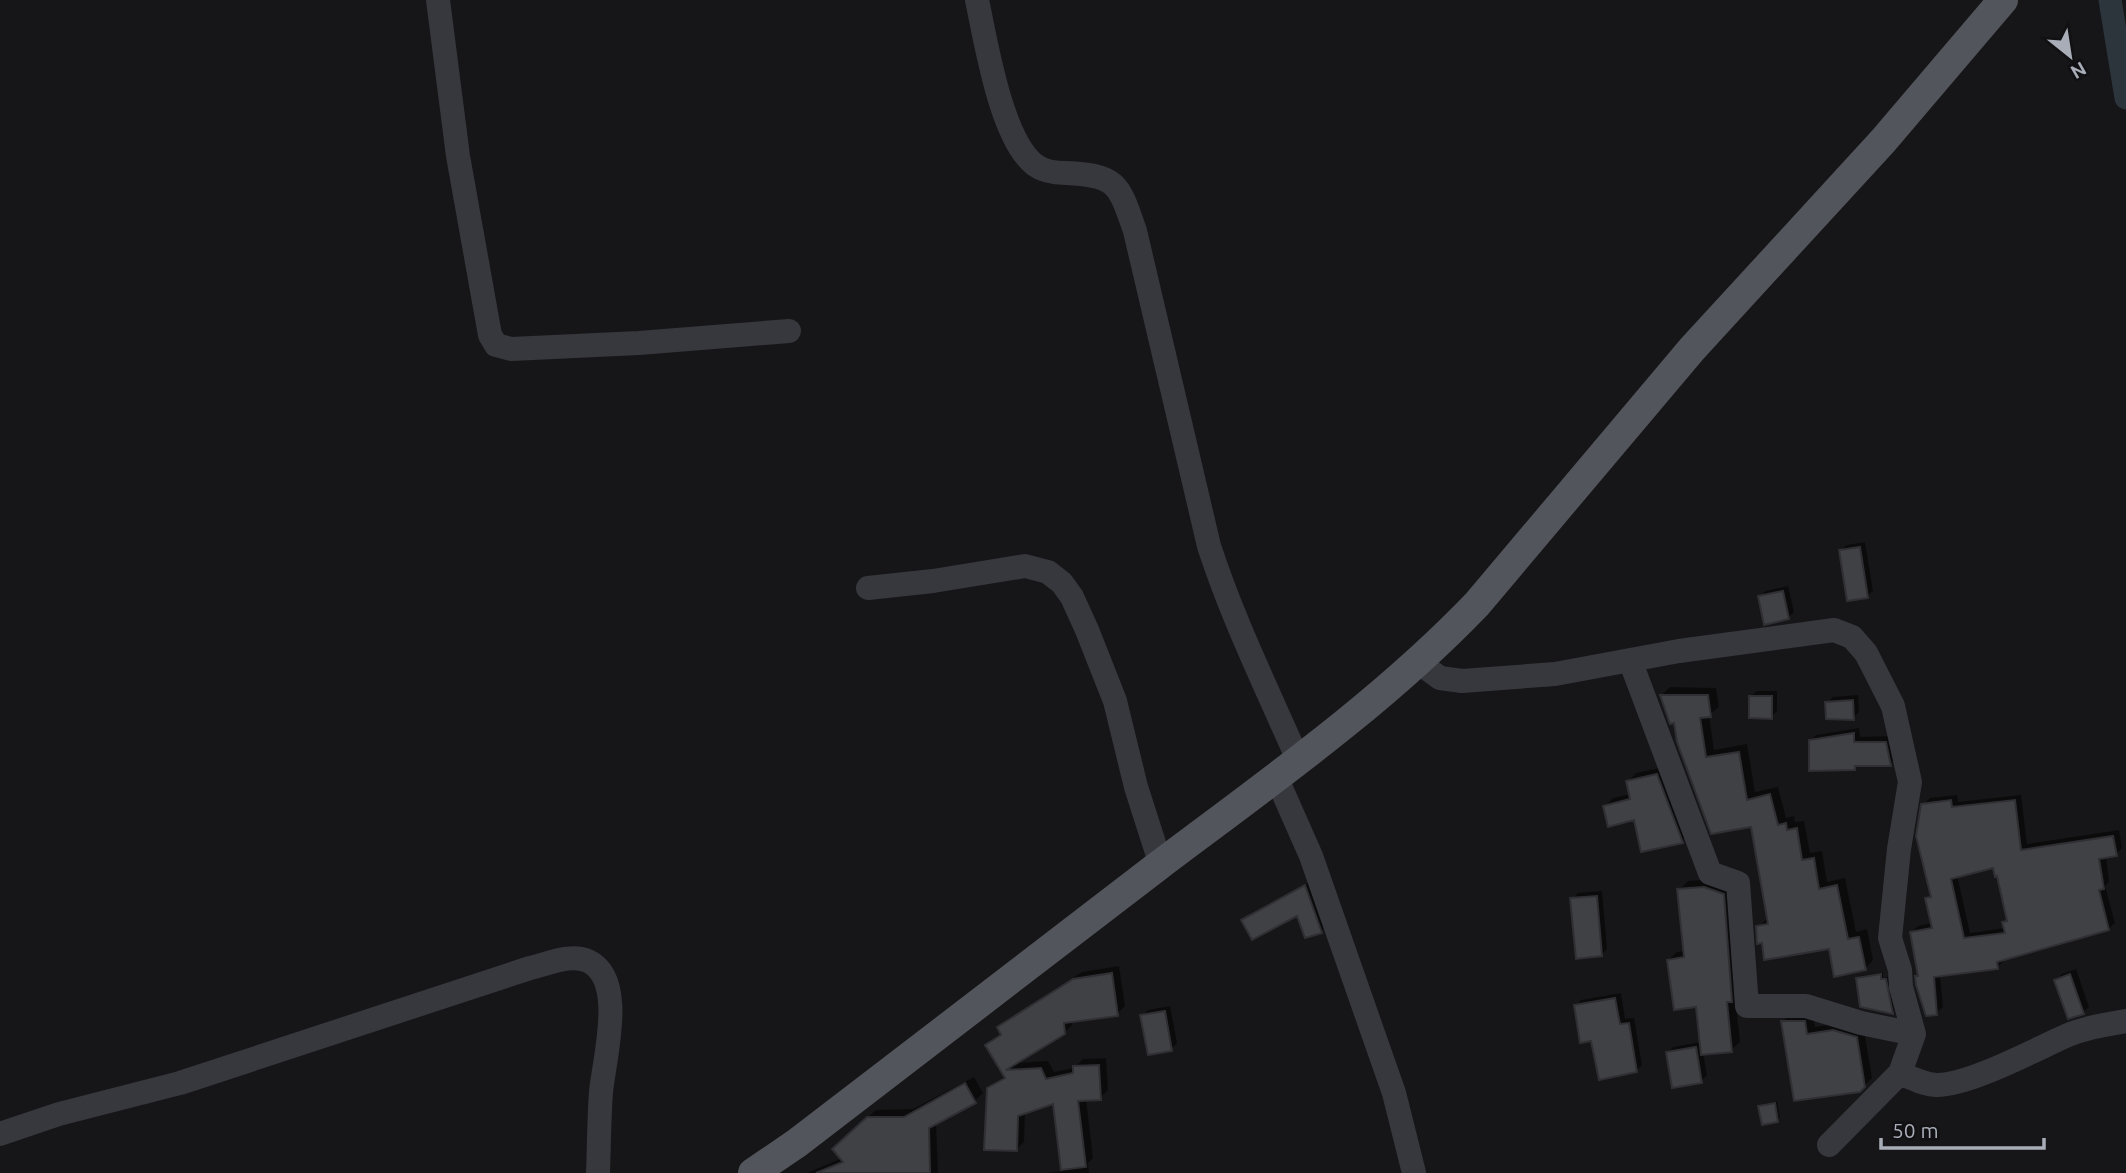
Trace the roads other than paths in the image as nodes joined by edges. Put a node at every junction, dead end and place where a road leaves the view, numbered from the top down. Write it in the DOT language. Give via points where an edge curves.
graph roads {
  1 [pos="438,0"];
  2 [pos="976,0"];
  3 [pos="2003,0"];
  4 [pos="789,331"];
  5 [pos="869,588"];
  6 [pos="1630,660"];
  7 [pos="1418,662"];
  8 [pos="1288,770"];
  9 [pos="1161,865"];
  10 [pos="2126,1021"];
  11 [pos="1914,1034"];
  12 [pos="1900,1073"];
  13 [pos="0,1134"];
  14 [pos="1829,1145"];
  15 [pos="598,1173"];
  16 [pos="754,1173"];
  17 [pos="1414,1173"];
  1 -- 4 [label="street" via="458,156 493,343 503,348 559,348"];
  2 -- 8 [label="street" via="1010,129 1024,152 1039,168 1109,180 1123,197 1135,231 1209,546"];
  3 -- 7 [label="main road" via="1883,141 1692,349 1477,604"];
  5 -- 9 [label="street" via="1025,566 1048,572 1062,583 1087,630 1115,701"];
  6 -- 7 [label="street" via="1555,674 1462,681 1440,678"];
  6 -- 11 [label="street" via="1710,873 1738,883 1747,1006 1805,1006"];
  6 -- 11 [label="street" via="1834,629 1852,637 1866,653 1894,706 1910,782 1890,938"];
  7 -- 8 [label="main road"];
  8 -- 9 [label="main road"];
  8 -- 17 [label="street" via="1311,856 1394,1093"];
  9 -- 16 [label="main road"];
  10 -- 12 [label="street" via="2069,1035 1965,1079 1938,1085"];
  11 -- 12 [label="street"];
  12 -- 14 [label="street"];
  13 -- 15 [label="street" via="180,1083 571,957 597,966 610,998"];
}
